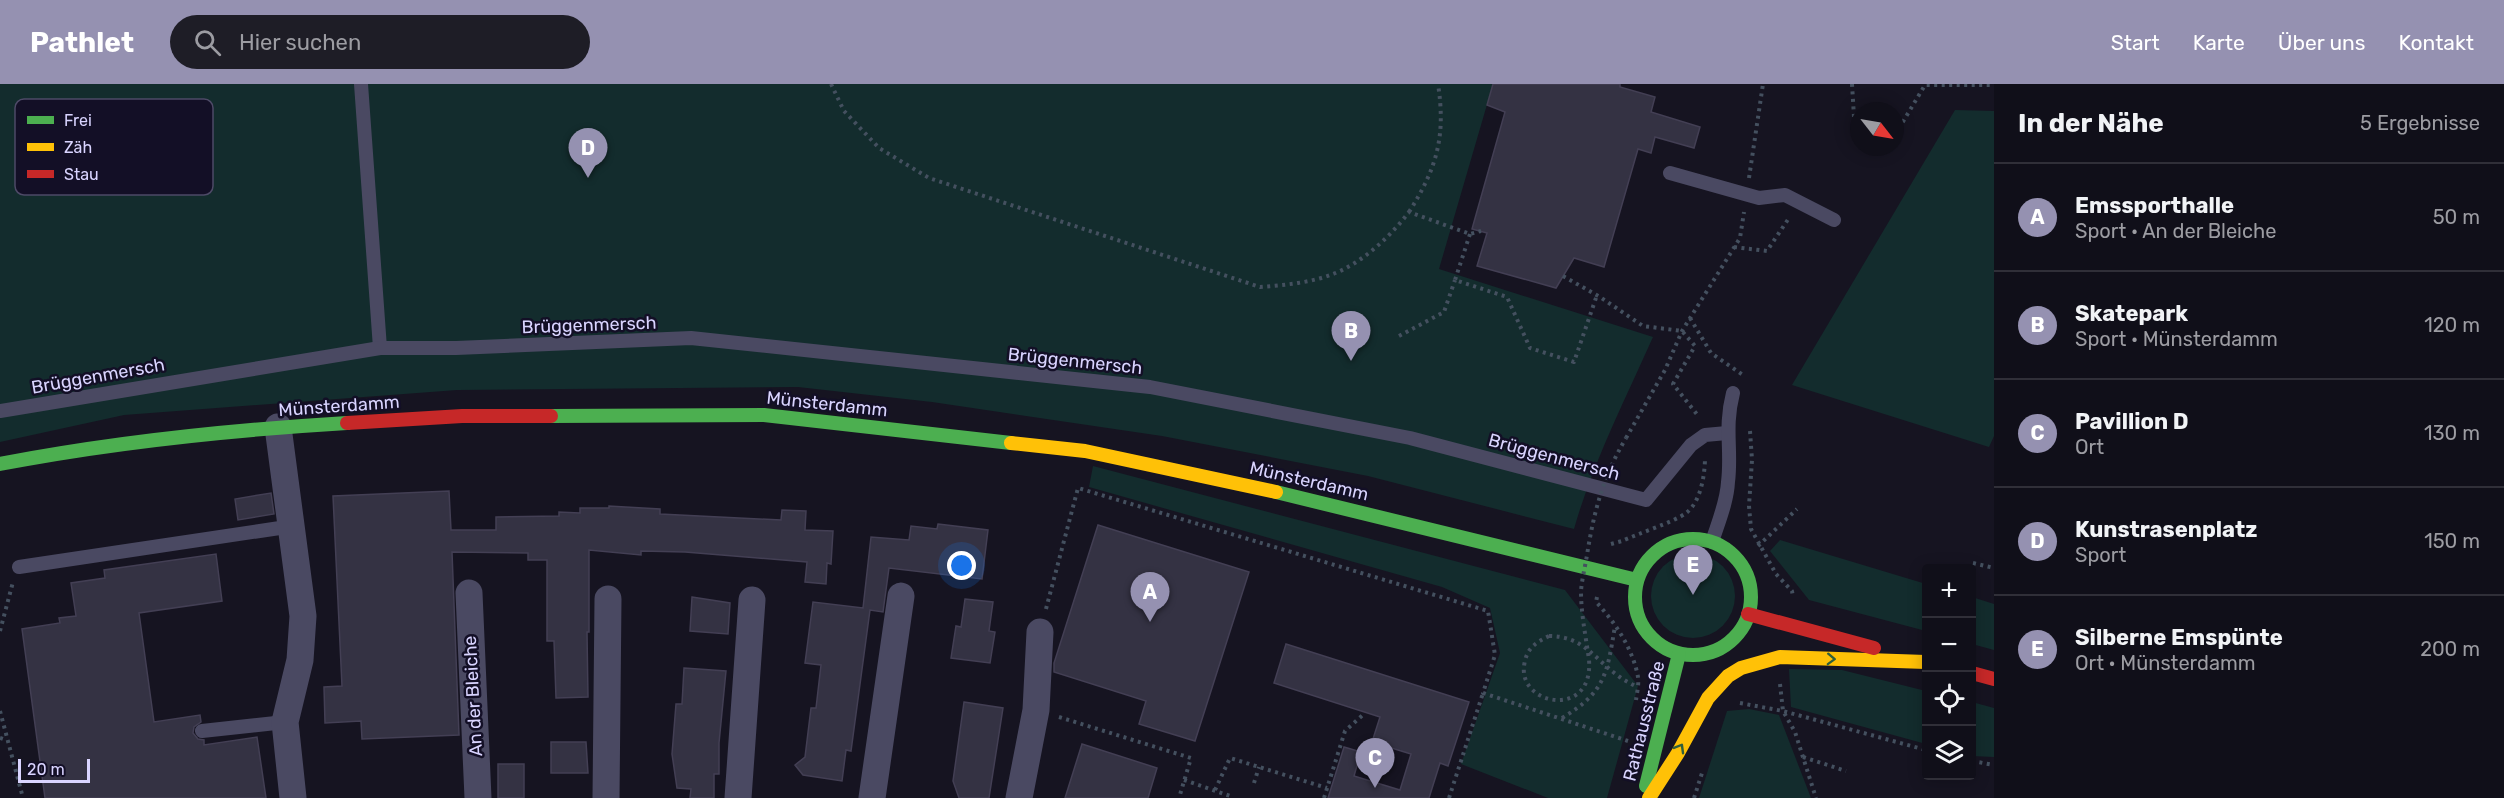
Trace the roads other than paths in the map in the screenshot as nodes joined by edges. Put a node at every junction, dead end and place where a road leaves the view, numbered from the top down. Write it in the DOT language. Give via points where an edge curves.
graph roads {
  1 [pos="361,84"];
  2 [pos="1670,173"];
  3 [pos="1834,220"];
  4 [pos="380,348"];
  5 [pos="1733,393"];
  6 [pos="0,411"];
  7 [pos="278,428"];
  8 [pos="1727,433"];
  9 [pos="0,464"];
  10 [pos="292,526"];
  11 [pos="1712,542"];
  12 [pos="19,567"];
  13 [pos="1637,580"];
  14 [pos="469,593"];
  15 [pos="901,596"];
  16 [pos="608,599"];
  17 [pos="752,600"];
  18 [pos="1748,614"];
  19 [pos="1040,632"];
  20 [pos="1679,654"];
  21 [pos="1922,661"];
  22 [pos="1922,662"];
  23 [pos="1976,674"];
  24 [pos="1994,679"];
  25 [pos="285,722"];
  26 [pos="202,731"];
  27 [pos="293,798"];
  28 [pos="478,798"];
  29 [pos="606,798"];
  30 [pos="738,798"];
  31 [pos="872,798"];
  32 [pos="1019,798"];
  33 [pos="1643,798"];
  34 [pos="1649,798"];
  1 -- 4 [label="lane"];
  2 -- 3 [label="lane" via="1760,198 1785,195"];
  4 -- 6 [label="lane, Brüggenmersch"];
  4 -- 8 [label="lane, Brüggenmersch" via="692,338 1150,387 1410,438 1646,500 1691,445 1705,435"];
  5 -- 8 [label="lane"];
  7 -- 9 [label="main road, Münsterdamm" via="58,453"];
  7 -- 10 [label="street"];
  7 -- 13 [label="main road, Münsterdamm" via="462,416 764,415 932,433 1085,451 1214,477"];
  8 -- 11 [label="lane" via="1728,483"];
  10 -- 12 [label="lane"];
  10 -- 25 [label="street" via="303,616 300,660"];
  11 -- 13 [label="main road" via="1693,538 1674,541 1657,551"];
  11 -- 18 [label="main road" via="1740,562 1750,587"];
  13 -- 20 [label="main road" via="1634,601 1639,620 1662,647"];
  14 -- 28 [label="street, An der Bleiche"];
  15 -- 31 [label="street"];
  16 -- 29 [label="street"];
  17 -- 30 [label="street"];
  18 -- 20 [label="main road" via="1741,630 1714,651"];
  18 -- 21 [label="main road"];
  19 -- 32 [label="street" via="1036,710"];
  20 -- 33 [label="main road, Rathausstraße"];
  34 -- 22 [label="main road, one-way" via="1681,748 1704,701 1729,674 1756,661 1780,657"];
  23 -- 24 [label="main road"];
  25 -- 26 [label="lane"];
  25 -- 27 [label="street"];
}
